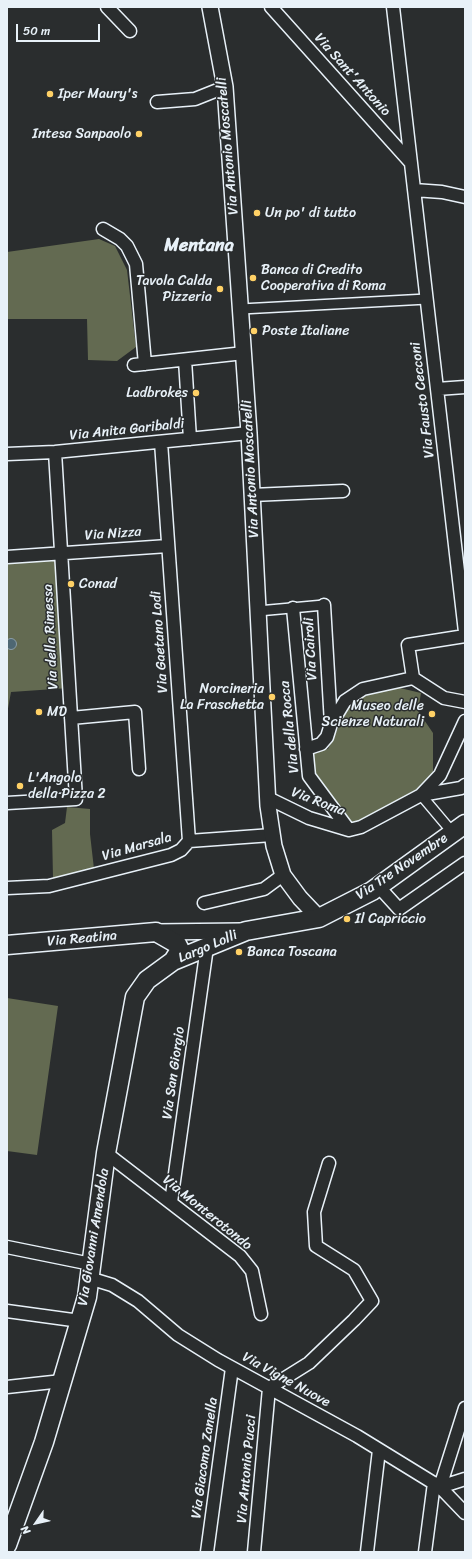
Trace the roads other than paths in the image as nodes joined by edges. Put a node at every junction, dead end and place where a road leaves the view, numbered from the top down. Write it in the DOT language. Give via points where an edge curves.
graph roads {
  1 [pos="107,7"];
  2 [pos="210,7"];
  3 [pos="271,7"];
  4 [pos="393,7"];
  5 [pos="130,31"];
  6 [pos="225,87"];
  7 [pos="157,102"];
  8 [pos="411,163"];
  9 [pos="414,190"];
  10 [pos="465,197"];
  11 [pos="103,229"];
  12 [pos="427,299"];
  13 [pos="241,309"];
  14 [pos="244,353"];
  15 [pos="185,360"];
  16 [pos="465,387"];
  17 [pos="437,389"];
  18 [pos="249,433"];
  19 [pos="190,439"];
  20 [pos="161,442"];
  21 [pos="54,452"];
  22 [pos="7,454"];
  23 [pos="343,491"];
  24 [pos="252,495"];
  25 [pos="168,546"];
  26 [pos="61,553"];
  27 [pos="7,557"];
  28 [pos="324,605"];
  29 [pos="293,608"];
  30 [pos="258,611"];
  31 [pos="465,632"];
  32 [pos="465,636"];
  33 [pos="413,678"];
  34 [pos="465,702"];
  35 [pos="71,718"];
  36 [pos="465,721"];
  37 [pos="331,724"];
  38 [pos="306,748"];
  39 [pos="139,769"];
  40 [pos="465,785"];
  41 [pos="420,795"];
  42 [pos="268,798"];
  43 [pos="7,803"];
  44 [pos="459,829"];
  45 [pos="349,830"];
  46 [pos="272,835"];
  47 [pos="189,841"];
  48 [pos="465,863"];
  49 [pos="283,875"];
  50 [pos="379,887"];
  51 [pos="7,888"];
  52 [pos="204,903"];
  53 [pos="319,918"];
  54 [pos="246,931"];
  55 [pos="156,932"];
  56 [pos="7,945"];
  57 [pos="207,947"];
  58 [pos="173,961"];
  59 [pos="106,1153"];
  60 [pos="329,1163"];
  61 [pos="171,1202"];
  62 [pos="7,1247"];
  63 [pos="90,1271"];
  64 [pos="7,1311"];
  65 [pos="261,1314"];
  66 [pos="80,1321"];
  67 [pos="232,1368"];
  68 [pos="62,1381"];
  69 [pos="7,1387"];
  70 [pos="269,1388"];
  71 [pos="465,1408"];
  72 [pos="379,1450"];
  73 [pos="465,1479"];
  74 [pos="437,1485"];
  75 [pos="465,1513"];
  76 [pos="7,1545"];
  77 [pos="207,1552"];
  78 [pos="254,1552"];
  79 [pos="367,1552"];
  80 [pos="425,1552"];
  1 -- 5 [label="street"];
  2 -- 6 [label="street, Via Antonio Moscatelli"];
  3 -- 8 [label="street, Via Sant'Antonio"];
  4 -- 8 [label="street, Via Fausto Cecconi"];
  6 -- 7 [label="street" via="195,99"];
  6 -- 13 [label="street, Via Antonio Moscatelli"];
  8 -- 9 [label="street, Via Fausto Cecconi"];
  9 -- 10 [label="street"];
  9 -- 12 [label="street, Via Fausto Cecconi"];
  11 -- 15 [label="street" via="127,246 136,264 140,365"];
  12 -- 13 [label="street"];
  12 -- 17 [label="street, Via Fausto Cecconi"];
  13 -- 14 [label="street, Via Antonio Moscatelli"];
  14 -- 15 [label="street"];
  14 -- 18 [label="street, Via Antonio Moscatelli"];
  15 -- 19 [label="street"];
  16 -- 17 [label="street"];
  17 -- 31 [label="street, Via Fausto Cecconi"];
  18 -- 19 [label="street, Via Anita Garibaldi"];
  18 -- 24 [label="street, Via Antonio Moscatelli"];
  19 -- 20 [label="street, Via Anita Garibaldi"];
  20 -- 21 [label="street, Via Anita Garibaldi"];
  20 -- 25 [label="street, Via Gaetano Lodi"];
  21 -- 22 [label="street, Via Anita Garibaldi"];
  21 -- 26 [label="street, Via della Rimessa"];
  23 -- 24 [label="street"];
  24 -- 30 [label="street, Via Antonio Moscatelli"];
  25 -- 26 [label="street, Via Nizza"];
  25 -- 47 [label="street, Via Gaetano Lodi"];
  26 -- 27 [label="street, Via Nizza"];
  26 -- 35 [label="street, Via della Rimessa"];
  28 -- 29 [label="street"];
  28 -- 37 [label="street, Via Cairoli"];
  29 -- 30 [label="street"];
  29 -- 38 [label="street, Via della Rocca"];
  30 -- 42 [label="street, Via Antonio Moscatelli"];
  32 -- 33 [label="street" via="408,645"];
  33 -- 34 [label="street" via="444,698"];
  33 -- 37 [label="street" via="363,689 345,701"];
  35 -- 39 [label="street" via="135,712"];
  35 -- 43 [label="street, Via della Rimessa" via="76,799"];
  36 -- 41 [label="street" via="440,775"];
  37 -- 38 [label="street, Via Cairoli" via="327,737 320,744"];
  38 -- 45 [label="street, Via della Rocca" via="309,776"];
  40 -- 41 [label="street" via="461,788"];
  41 -- 44 [label="street"];
  41 -- 45 [label="street, Via Roma" via="361,827"];
  42 -- 45 [label="street, Via Roma" via="309,818"];
  42 -- 46 [label="street, Via Antonio Moscatelli"];
  44 -- 50 [label="main road, Via Tre Novembre"];
  46 -- 47 [label="street, Via Marsala"];
  46 -- 49 [label="street, Via Antonio Moscatelli"];
  47 -- 51 [label="street, Via Marsala" via="181,850 171,855 49,886"];
  48 -- 50 [label="street" via="399,909"];
  49 -- 52 [label="street" via="264,889"];
  49 -- 53 [label="street, Via Antonio Moscatelli"];
  50 -- 53 [label="main road, Via Tre Novembre"];
  53 -- 54 [label="main road, Via Tre Novembre"];
  54 -- 55 [label="street, Largo Lolli"];
  54 -- 57 [label="main road, Largo Lolli"];
  55 -- 56 [label="main road, Via Reatina"];
  55 -- 58 [label="main road, Largo Lolli" via="177,944 180,950"];
  57 -- 58 [label="main road, Largo Lolli"];
  57 -- 61 [label="street, Via San Giorgio"];
  58 -- 59 [label="main road, Via Giovanni Amendola" via="146,980 135,997"];
  59 -- 61 [label="street, Via Monterotondo"];
  59 -- 63 [label="main road, Via Giovanni Amendola"];
  60 -- 70 [label="street" via="314,1212 316,1246 354,1270 372,1301 309,1363"];
  61 -- 65 [label="street, Via Monterotondo" via="240,1256 252,1271"];
  62 -- 63 [label="street, Via Vigne Nuove"];
  63 -- 66 [label="main road, Via Giovanni Amendola" via="87,1297"];
  63 -- 67 [label="street, Via Vigne Nuove" via="138,1301 178,1335"];
  64 -- 66 [label="street"];
  66 -- 68 [label="main road, Via Giovanni Amendola"];
  67 -- 70 [label="street, Via Vigne Nuove"];
  67 -- 77 [label="street, Via Giacomo Zanella"];
  68 -- 69 [label="street"];
  68 -- 76 [label="main road, Via Giovanni Amendola" via="34,1474"];
  70 -- 72 [label="street, Via Vigne Nuove"];
  70 -- 78 [label="street, Via Antonio Pucci"];
  71 -- 74 [label="street"];
  72 -- 74 [label="street, Via Vigne Nuove"];
  72 -- 79 [label="street"];
  73 -- 74 [label="street"];
  74 -- 75 [label="street, Via Vigne Nuove"];
  74 -- 80 [label="street"];
}
